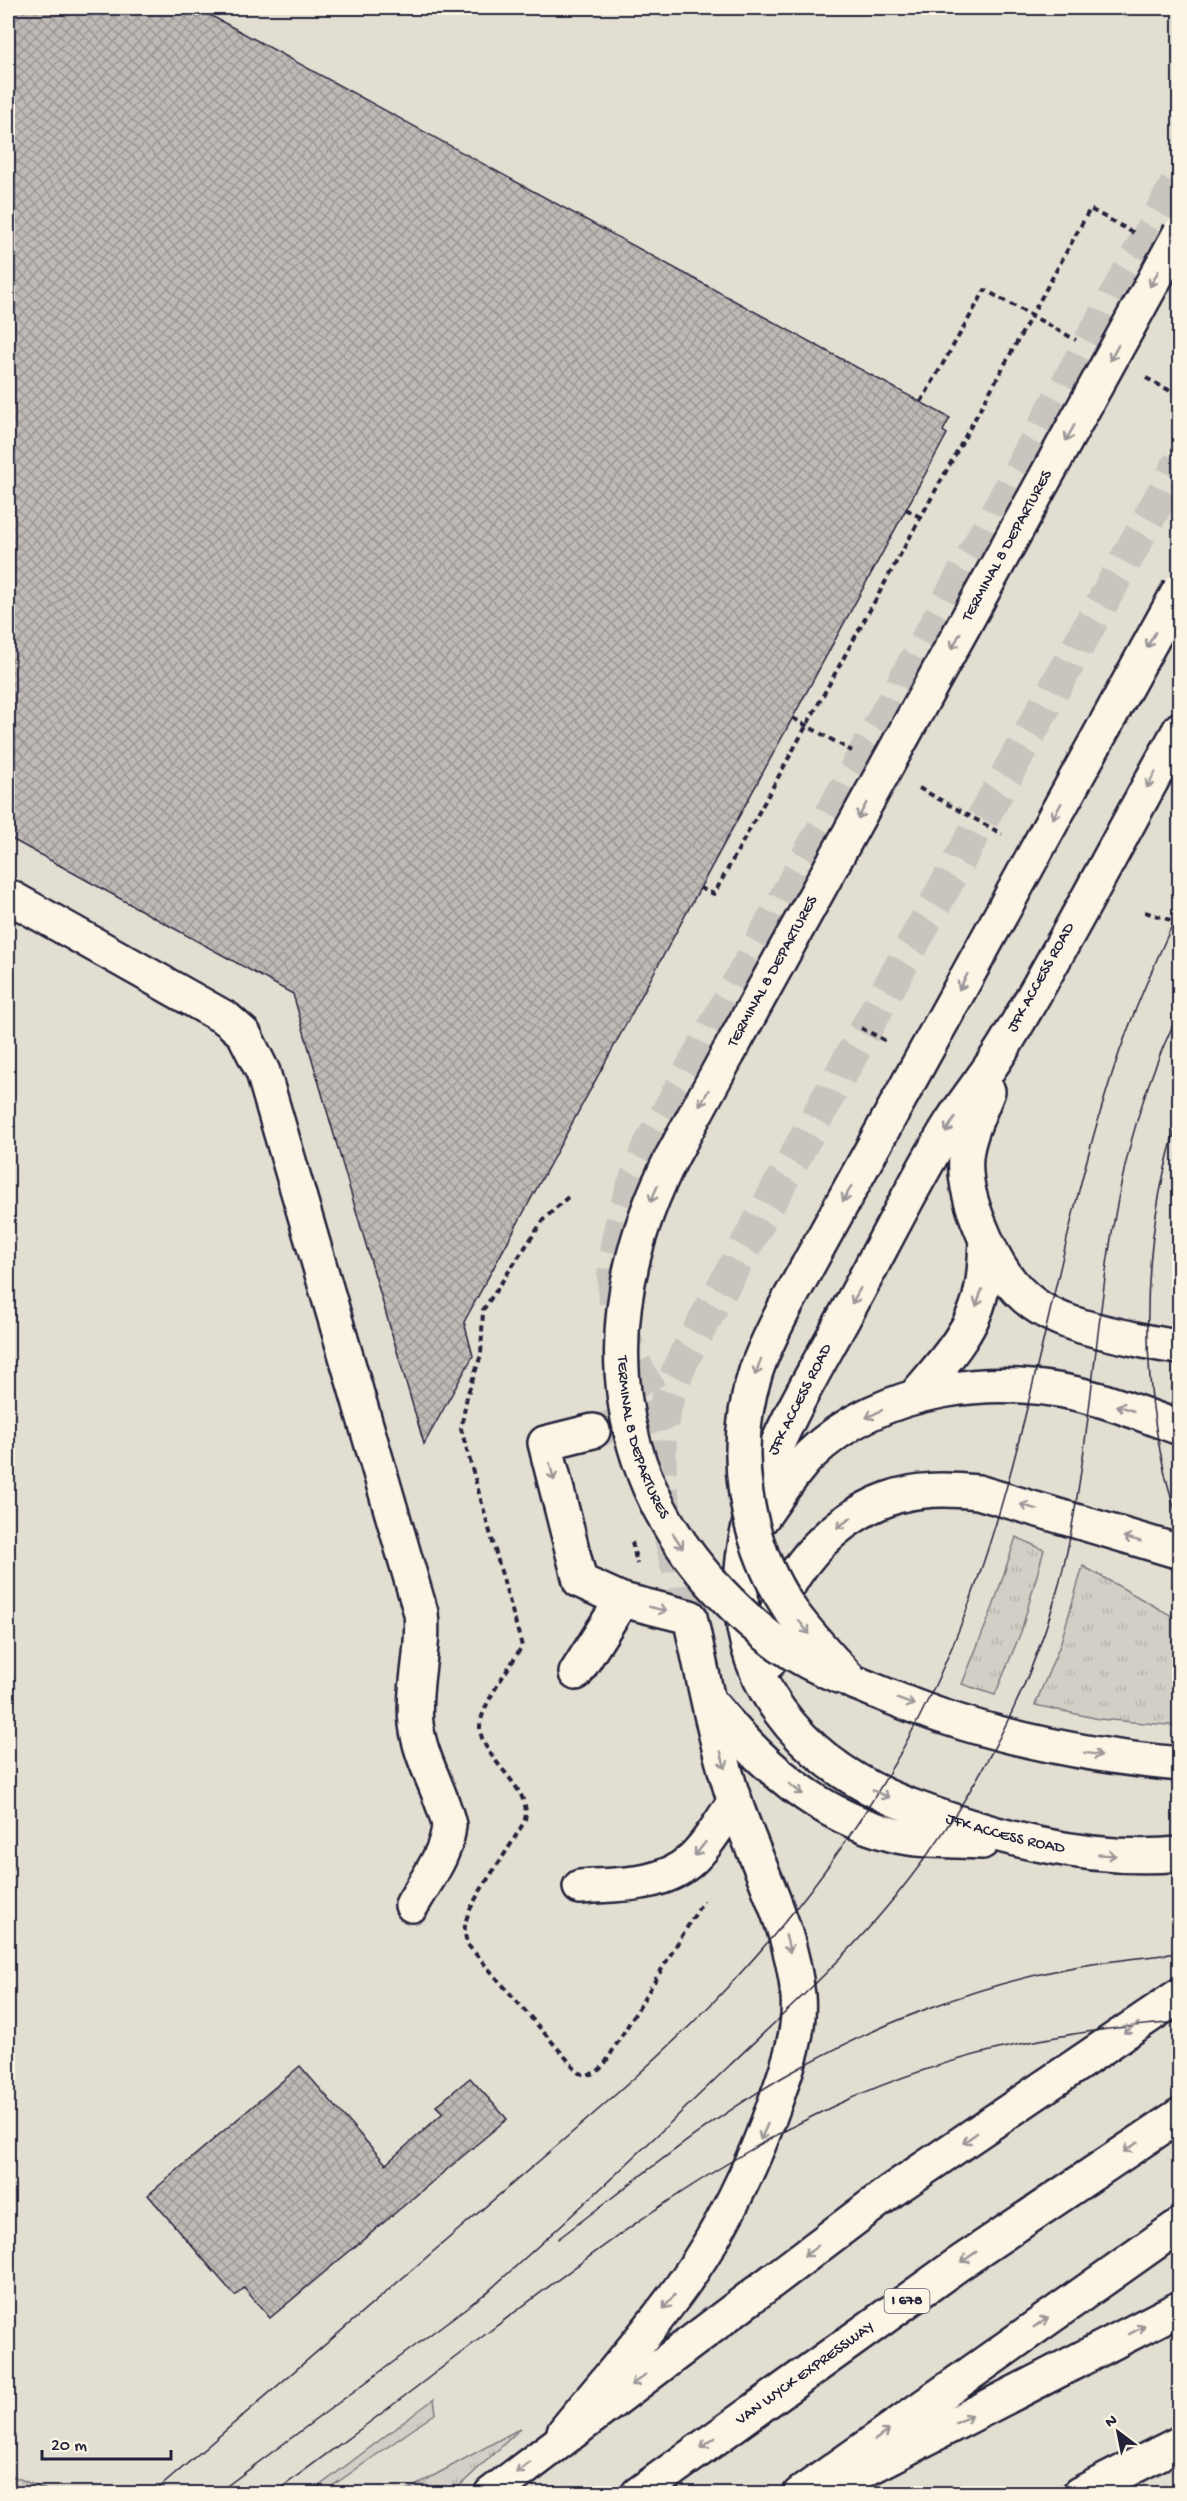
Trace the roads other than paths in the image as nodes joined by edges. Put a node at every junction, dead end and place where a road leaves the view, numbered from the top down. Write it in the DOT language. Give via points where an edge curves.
graph roads {
  1 [pos="1179,233"];
  2 [pos="1179,589"];
  3 [pos="1179,729"];
  4 [pos="8,896"];
  5 [pos="1006,1042"];
  6 [pos="986,1241"];
  7 [pos="1179,1347"];
  8 [pos="915,1396"];
  9 [pos="1179,1428"];
  10 [pos="593,1431"];
  11 [pos="746,1541"];
  12 [pos="1179,1551"];
  13 [pos="622,1600"];
  14 [pos="576,1673"];
  15 [pos="851,1681"];
  16 [pos="710,1703"];
  17 [pos="774,1703"];
  18 [pos="1179,1764"];
  19 [pos="735,1801"];
  20 [pos="1049,1848"];
  21 [pos="1179,1854"];
  22 [pos="580,1887"];
  23 [pos="412,1905"];
  24 [pos="1179,1995"];
  25 [pos="1179,2115"];
  26 [pos="1179,2225"];
  27 [pos="1179,2308"];
  28 [pos="556,2442"];
  29 [pos="1179,2443"];
  30 [pos="491,2493"];
  31 [pos="638,2493"];
  32 [pos="800,2493"];
  33 [pos="818,2493"];
  34 [pos="1079,2493"];
  1 -- 15 [label="main road, TERMINAL 8 DEPARTURES, one-way, bridge" via="666,1168 631,1262 621,1334 622,1383 631,1439 653,1498 686,1553 742,1616 811,1666"];
  2 -- 15 [label="main road, one-way, bridge" via="784,1309 756,1371 747,1403 744,1456 746,1491 756,1539 790,1610"];
  3 -- 5 [label="main road, JFK ACCESS ROAD, one-way"];
  4 -- 23 [label="main road" via="227,1019 244,1034 263,1072 421,1613 416,1724 449,1825 443,1851"];
  5 -- 6 [label="main road" via="966,1156 971,1197"];
  5 -- 11 [label="main road, JFK ACCESS ROAD, one-way" via="949,1126 804,1392 768,1466"];
  6 -- 7 [label="main road" via="1013,1284 1046,1314 1092,1330"];
  6 -- 8 [label="main road, one-way" via="982,1289 973,1316 951,1353"];
  9 -- 8 [label="main road, one-way" via="1096,1398 1052,1390 978,1386"];
  8 -- 11 [label="main road, one-way" via="833,1436 789,1479"];
  10 -- 13 [label="main road, one-way" via="545,1443 580,1581"];
  11 -- 17 [label="main road, JFK ACCESS ROAD" via="741,1594 744,1631 748,1651"];
  12 -- 17 [label="main road, one-way" via="978,1492 917,1491 888,1499 835,1529 794,1578 778,1606 768,1651"];
  13 -- 14 [label="main road"];
  13 -- 16 [label="main road, one-way" via="690,1617"];
  15 -- 18 [label="main road, TERMINAL 8 DEPARTURES, one-way" via="940,1716 1036,1743 1087,1754"];
  16 -- 19 [label="main road, one-way"];
  16 -- 20 [label="main road, one-way" via="746,1746 776,1773 806,1797 843,1817 896,1835"];
  17 -- 20 [label="main road, JFK ACCESS ROAD, one-way" via="810,1748 859,1784 918,1809"];
  19 -- 22 [label="main road, one-way" via="691,1860 678,1870 645,1881"];
  19 -- 28 [label="main road, one-way" via="794,1964 798,1998 789,2060 768,2123 723,2220 682,2286"];
  20 -- 21 [label="main road, JFK ACCESS ROAD, one-way" via="1134,1856"];
  24 -- 28 [label="main road, one-way" via="891,2192"];
  25 -- 31 [label="main road, VAN WYCK EXPRESSWAY / I 678, one-way" via="948,2272"];
  32 -- 26 [label="main road, one-way"];
  33 -- 27 [label="main road, one-way"];
  28 -- 30 [label="main road, one-way"];
  29 -- 34 [label="main road"];
}
